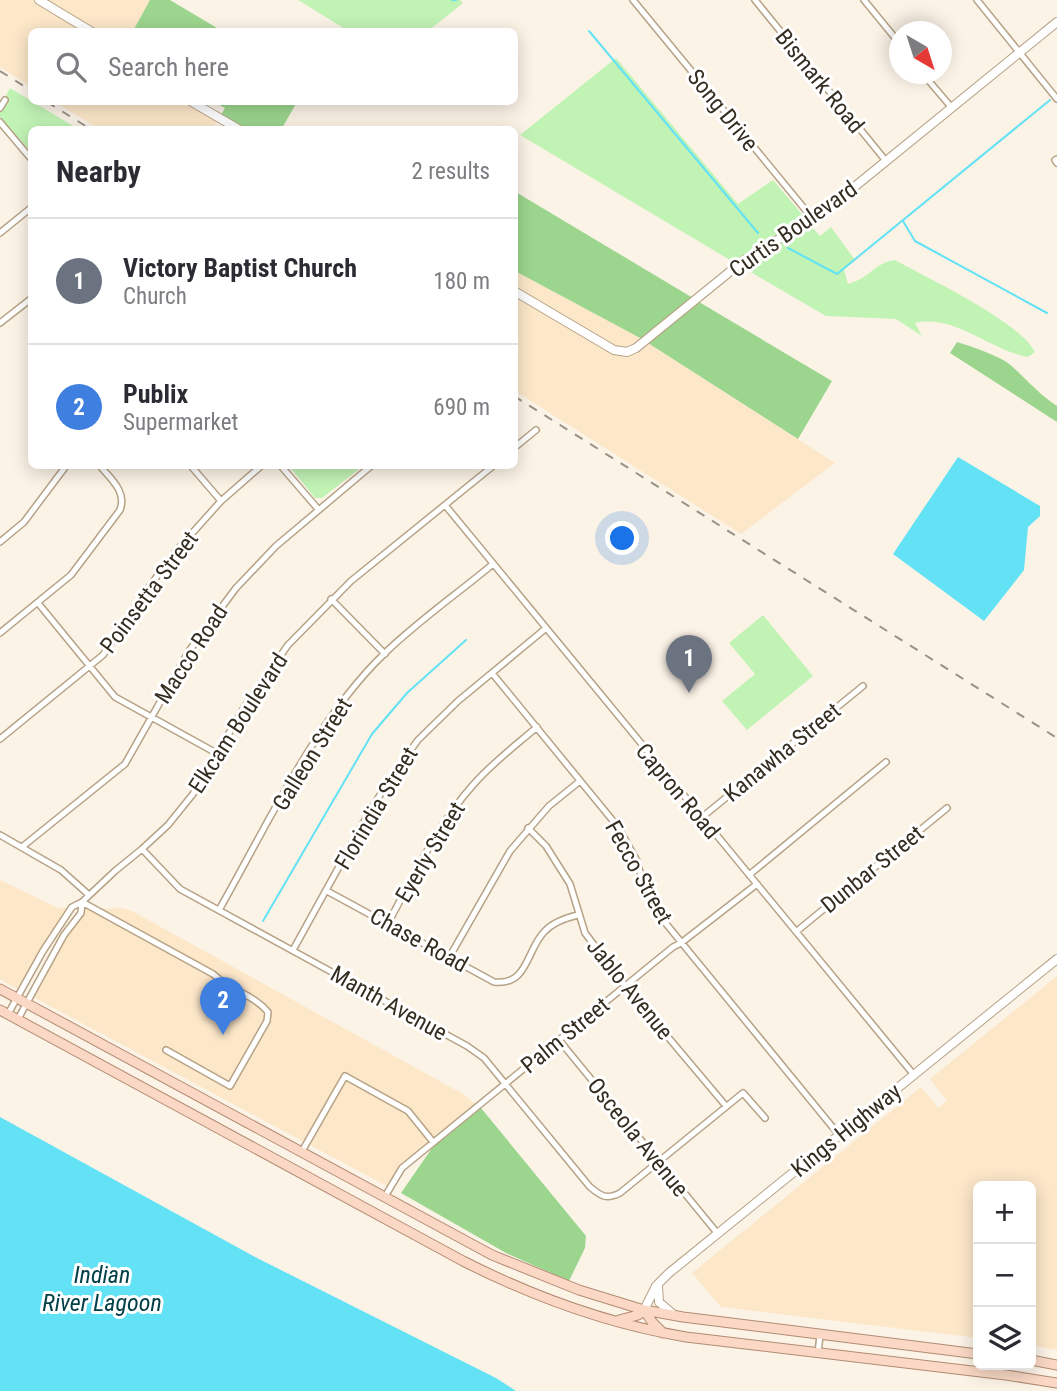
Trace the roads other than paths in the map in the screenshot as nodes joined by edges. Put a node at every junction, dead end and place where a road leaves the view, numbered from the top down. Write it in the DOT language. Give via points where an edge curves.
graph roads {
  1 [pos="39,0"];
  2 [pos="633,0"];
  3 [pos="755,0"];
  4 [pos="864,0"];
  5 [pos="977,0"];
  6 [pos="1057,22"];
  7 [pos="86,28"];
  8 [pos="889,31"];
  9 [pos="1019,53"];
  10 [pos="932,84"];
  11 [pos="1057,99"];
  12 [pos="5,100"];
  13 [pos="197,105"];
  14 [pos="0,108"];
  15 [pos="952,108"];
  16 [pos="0,122"];
  17 [pos="233,126"];
  18 [pos="28,155"];
  19 [pos="886,161"];
  20 [pos="28,210"];
  21 [pos="813,219"];
  22 [pos="0,233"];
  23 [pos="518,293"];
  24 [pos="28,301"];
  25 [pos="0,323"];
  26 [pos="536,430"];
  27 [pos="518,445"];
  28 [pos="64,469"];
  29 [pos="103,469"];
  30 [pos="194,469"];
  31 [pos="258,469"];
  32 [pos="284,469"];
  33 [pos="367,469"];
  34 [pos="486,469"];
  35 [pos="221,501"];
  36 [pos="445,505"];
  37 [pos="318,509"];
  38 [pos="0,542"];
  39 [pos="493,564"];
  40 [pos="331,599"];
  41 [pos="38,603"];
  42 [pos="545,629"];
  43 [pos="0,633"];
  44 [pos="384,654"];
  45 [pos="89,666"];
  46 [pos="492,673"];
  47 [pos="863,686"];
  48 [pos="150,717"];
  49 [pos="537,727"];
  50 [pos="0,739"];
  51 [pos="218,754"];
  52 [pos="886,762"];
  53 [pos="580,781"];
  54 [pos="947,808"];
  55 [pos="701,818"];
  56 [pos="528,828"];
  57 [pos="0,835"];
  58 [pos="22,848"];
  59 [pos="142,849"];
  60 [pos="749,875"];
  61 [pos="757,884"];
  62 [pos="327,891"];
  63 [pos="89,895"];
  64 [pos="82,902"];
  65 [pos="219,910"];
  66 [pos="578,915"];
  67 [pos="388,923"];
  68 [pos="796,931"];
  69 [pos="681,943"];
  70 [pos="293,950"];
  71 [pos="450,956"];
  72 [pos="1057,959"];
  73 [pos="625,986"];
  74 [pos="0,989"];
  75 [pos="16,997"];
  76 [pos="26,1002"];
  77 [pos="4,1012"];
  78 [pos="18,1019"];
  79 [pos="559,1040"];
  80 [pos="166,1050"];
  81 [pos="914,1075"];
  82 [pos="505,1084"];
  83 [pos="726,1107"];
  84 [pos="765,1118"];
  85 [pos="839,1135"];
  86 [pos="433,1142"];
  87 [pos="301,1153"];
  88 [pos="659,1162"];
  89 [pos="384,1198"];
  90 [pos="718,1234"];
  91 [pos="658,1284"];
  92 [pos="644,1310"];
  93 [pos="677,1316"];
  94 [pos="614,1321"];
  95 [pos="664,1333"];
  96 [pos="820,1335"];
  97 [pos="818,1353"];
  98 [pos="973,1353"];
  99 [pos="1036,1361"];
  100 [pos="1057,1365"];
  101 [pos="1057,1383"];
  1 -- 7 [label="street"];
  2 -- 21 [label="street, Song Drive"];
  3 -- 19 [label="street, Bismark Road"];
  4 -- 8 [label="street"];
  5 -- 9 [label="street"];
  6 -- 9 [label="street, Curtis Boulevard"];
  9 -- 11 [label="street"];
  9 -- 15 [label="street, Curtis Boulevard"];
  10 -- 15 [label="street"];
  12 -- 14 [label="street"];
  13 -- 17 [label="street"];
  15 -- 19 [label="street, Curtis Boulevard"];
  16 -- 18 [label="street"];
  19 -- 21 [label="street, Curtis Boulevard"];
  20 -- 22 [label="street"];
  21 -- 23 [label="street, Curtis Boulevard" via="743,261 627,352 614,349"];
  24 -- 25 [label="street"];
  26 -- 27 [label="street"];
  28 -- 38 [label="street" via="24,522"];
  29 -- 41 [label="street" via="123,498 120,510 75,570"];
  30 -- 35 [label="street"];
  31 -- 35 [label="street, Poinsetta Street"];
  32 -- 37 [label="street"];
  33 -- 37 [label="street, Macco Road"];
  34 -- 36 [label="street, Elkcam Boulevard"];
  35 -- 45 [label="street, Poinsetta Street" via="149,586 103,655"];
  36 -- 39 [label="street, Capron Road"];
  36 -- 40 [label="street, Elkcam Boulevard"];
  37 -- 48 [label="street, Macco Road" via="236,588 189,651"];
  39 -- 42 [label="street, Capron Road"];
  39 -- 44 [label="street, Galleon Street"];
  40 -- 44 [label="street"];
  40 -- 51 [label="street, Elkcam Boulevard" via="266,674"];
  41 -- 43 [label="street"];
  41 -- 45 [label="street"];
  42 -- 46 [label="street, Florindia Street"];
  42 -- 55 [label="street, Capron Road"];
  44 -- 65 [label="street, Galleon Street" via="320,731"];
  45 -- 48 [label="street" via="116,697"];
  45 -- 50 [label="street, Poinsetta Street"];
  46 -- 49 [label="street, Fecco Street"];
  46 -- 62 [label="street, Florindia Street" via="418,740 375,802"];
  47 -- 55 [label="street, Kanawha Street"];
  48 -- 51 [label="street"];
  48 -- 58 [label="street, Macco Road" via="125,764"];
  49 -- 53 [label="street, Fecco Street"];
  49 -- 67 [label="street, Eyerly Street" via="481,776 450,813"];
  51 -- 59 [label="street, Elkcam Boulevard" via="181,811"];
  52 -- 60 [label="street"];
  53 -- 56 [label="street"];
  53 -- 69 [label="street, Fecco Street" via="618,827 654,909"];
  54 -- 68 [label="street, Dunbar Street"];
  55 -- 60 [label="street, Capron Road"];
  56 -- 66 [label="street, Jablo Avenue" via="570,884"];
  56 -- 71 [label="street" via="497,872"];
  57 -- 58 [label="street"];
  58 -- 63 [label="street" via="61,870"];
  59 -- 63 [label="street, Elkcam Boulevard"];
  59 -- 65 [label="street, Manth Avenue" via="180,889"];
  60 -- 61 [label="street, Capron Road"];
  61 -- 68 [label="street, Capron Road"];
  61 -- 69 [label="street, Palm Street"];
  62 -- 67 [label="street, Chase Road"];
  62 -- 70 [label="street, Florindia Street"];
  63 -- 64 [label="street, Elkcam Boulevard"];
  64 -- 75 [label="street, Elkcam Boulevard" via="62,921"];
  64 -- 76 [label="street, Elkcam Boulevard" via="81,913"];
  64 -- 80 [label="street" via="213,974 268,1012 230,1086"];
  65 -- 70 [label="street, Manth Avenue"];
  66 -- 71 [label="street, Chase Road" via="550,926 511,982 494,982"];
  66 -- 73 [label="street, Jablo Avenue" via="585,933"];
  67 -- 71 [label="street, Chase Road"];
  68 -- 81 [label="street, Capron Road"];
  69 -- 73 [label="street, Palm Street"];
  69 -- 85 [label="street, Fecco Street"];
  70 -- 82 [label="street, Manth Avenue" via="467,1046 484,1058"];
  72 -- 81 [label="street, Kings Highway"];
  73 -- 79 [label="street, Palm Street"];
  73 -- 83 [label="street, Jablo Avenue"];
  74 -- 75 [label="main road"];
  75 -- 76 [label="main road"];
  75 -- 77 [label="street, Elkcam Boulevard"];
  76 -- 78 [label="street, Elkcam Boulevard"];
  76 -- 87 [label="main road"];
  77 -- 78 [label="main road"];
  78 -- 94 [label="main road" via="487,1274"];
  79 -- 82 [label="street, Palm Street"];
  79 -- 88 [label="street, Osceola Avenue"];
  81 -- 85 [label="street, Kings Highway"];
  82 -- 86 [label="street, Palm Street"];
  82 -- 88 [label="street, Manth Avenue" via="603,1197 620,1193"];
  83 -- 84 [label="street" via="743,1093"];
  83 -- 88 [label="street"];
  85 -- 90 [label="street, Kings Highway"];
  86 -- 87 [label="street" via="408,1111 345,1076"];
  86 -- 89 [label="street, Palm Street" via="397,1175"];
  87 -- 89 [label="main road"];
  88 -- 90 [label="street, Osceola Avenue"];
  89 -- 92 [label="main road" via="524,1270"];
  90 -- 91 [label="street, Kings Highway"];
  91 -- 92 [label="street, Kings Highway"];
  91 -- 93 [label="street" via="659,1302"];
  92 -- 93 [label="main road"];
  92 -- 94 [label="main road"];
  92 -- 95 [label="main road"];
  93 -- 96 [label="main road"];
  94 -- 95 [label="main road"];
  95 -- 97 [label="main road"];
  96 -- 97 [label="street"];
  96 -- 98 [label="main road"];
  97 -- 101 [label="main road"];
  99 -- 100 [label="main road"];
}
